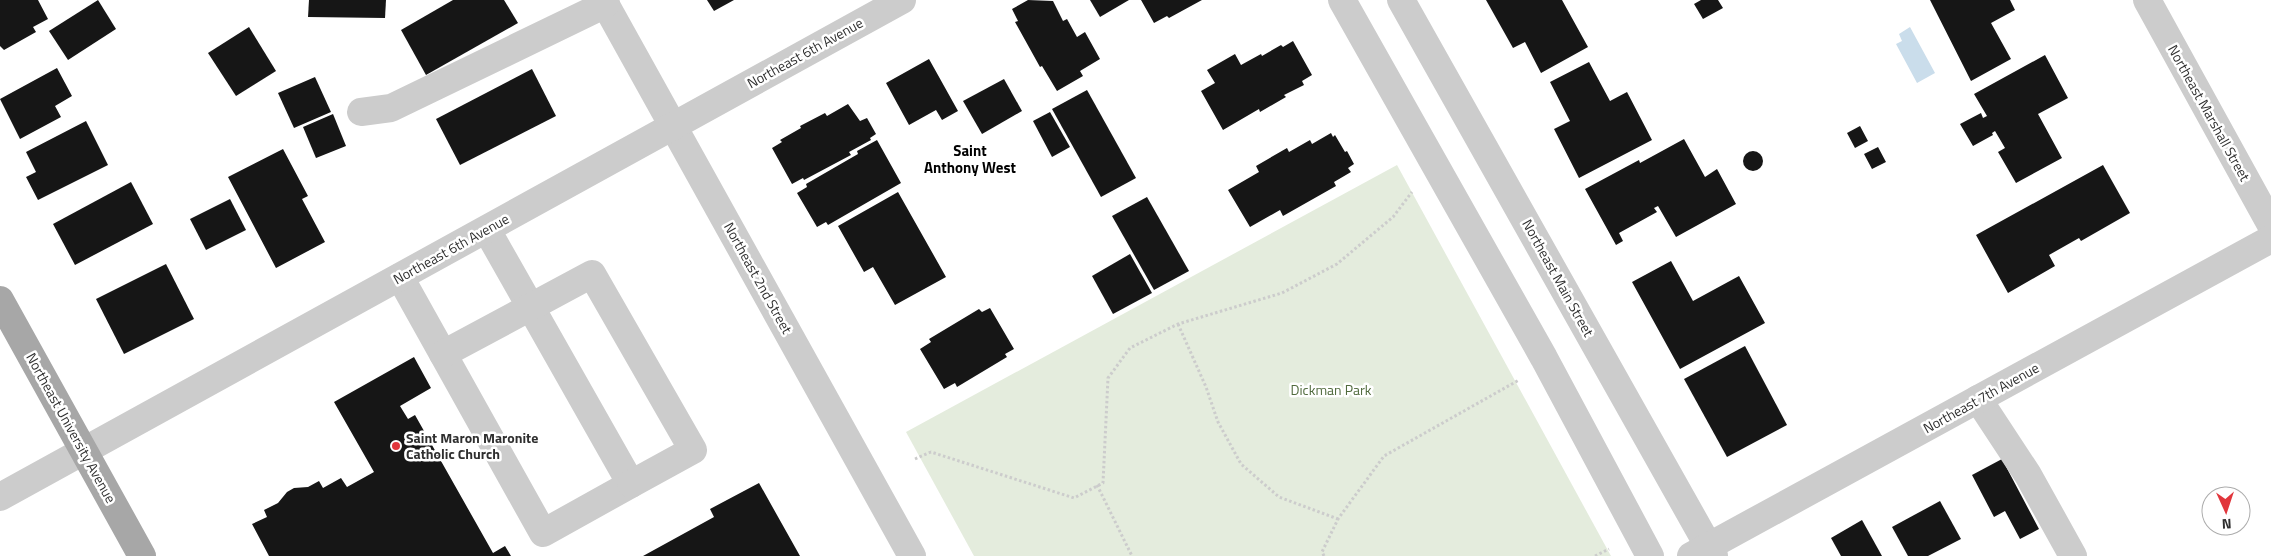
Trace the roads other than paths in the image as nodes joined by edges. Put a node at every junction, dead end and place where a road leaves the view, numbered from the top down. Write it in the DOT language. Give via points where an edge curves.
graph roads {
  1 [pos="902,0"];
  2 [pos="1342,0"];
  3 [pos="1401,0"];
  4 [pos="2147,0"];
  5 [pos="604,2"];
  6 [pos="361,112"];
  7 [pos="674,125"];
  8 [pos="2271,225"];
  9 [pos="487,230"];
  10 [pos="2271,239"];
  11 [pos="400,277"];
  12 [pos="0,300"];
  13 [pos="530,307"];
  14 [pos="443,354"];
  15 [pos="1978,399"];
  16 [pos="84,450"];
  17 [pos="631,484"];
  18 [pos="0,497"];
  19 [pos="1704,553"];
  20 [pos="142,556"];
  21 [pos="912,556"];
  22 [pos="1650,556"];
  23 [pos="2073,556"];
  1 -- 7 [label="street, Northeast 6th Avenue"];
  2 -- 22 [label="street" via="1544,358"];
  3 -- 19 [label="street, Northeast Main Street"];
  4 -- 8 [label="street, Northeast Marshall Street"];
  5 -- 6 [label="street" via="391,108"];
  5 -- 7 [label="street, Northeast 2nd Street"];
  7 -- 9 [label="street, Northeast 6th Avenue"];
  7 -- 21 [label="street, Northeast 2nd Street"];
  9 -- 11 [label="street, Northeast 6th Avenue"];
  9 -- 13 [label="street"];
  10 -- 15 [label="street, Northeast 7th Avenue"];
  11 -- 14 [label="street"];
  11 -- 16 [label="street, Northeast 6th Avenue"];
  12 -- 16 [label="main road, Northeast University Avenue"];
  13 -- 14 [label="street"];
  13 -- 17 [label="street"];
  13 -- 17 [label="street" via="592,274 693,450"];
  14 -- 17 [label="street" via="542,533"];
  15 -- 19 [label="street, Northeast 7th Avenue"];
  15 -- 23 [label="street" via="2028,475"];
  16 -- 18 [label="street, Northeast 6th Avenue"];
  16 -- 20 [label="main road, Northeast University Avenue"];
}
